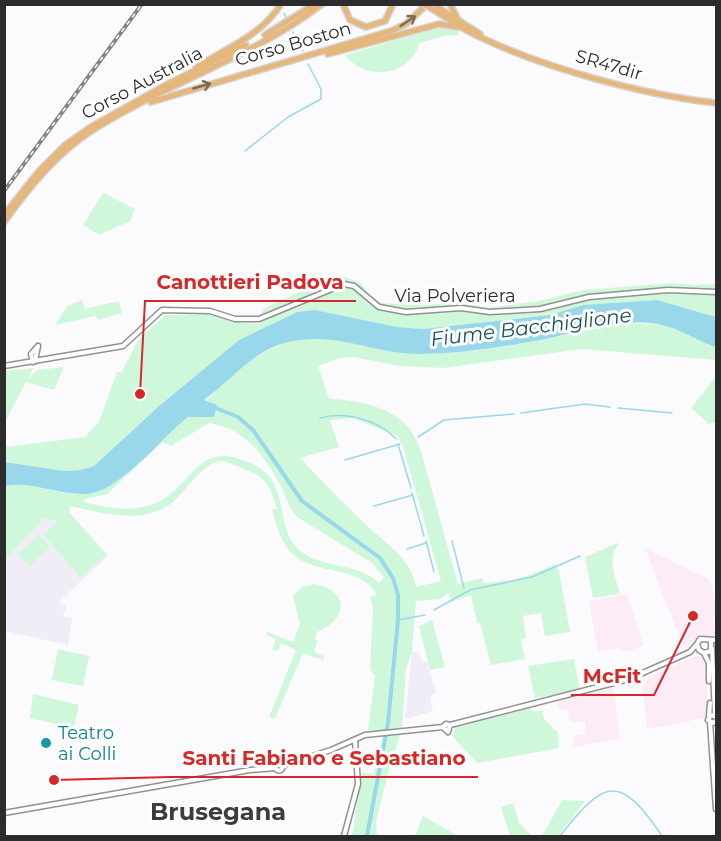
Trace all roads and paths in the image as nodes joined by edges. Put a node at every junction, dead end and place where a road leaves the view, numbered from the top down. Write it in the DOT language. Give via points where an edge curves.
graph roads {
  1 [pos="281,4"];
  2 [pos="315,4"];
  3 [pos="322,4"];
  4 [pos="343,4"];
  5 [pos="393,4"];
  6 [pos="426,4"];
  7 [pos="450,4"];
  8 [pos="434,7"];
  9 [pos="460,24"];
  10 [pos="472,32"];
  11 [pos="497,45"];
  12 [pos="299,59"];
  13 [pos="164,86"];
  14 [pos="717,103"];
  15 [pos="127,111"];
  16 [pos="4,215"];
  17 [pos="4,222"];
  18 [pos="717,292"];
  19 [pos="46,360"];
  20 [pos="34,362"];
  21 [pos="4,366"];
  22 [pos="697,645"];
  23 [pos="714,645"];
  24 [pos="690,652"];
  25 [pos="702,652"];
  26 [pos="714,719"];
  27 [pos="355,740"];
  28 [pos="717,809"];
  29 [pos="4,813"];
  30 [pos="344,837"];
  1 -- 13 [label="highway, Corso Boston" via="272,19 252,34"];
  2 -- 13 [label="highway, Corso Australia" via="248,44"];
  3 -- 15 [label="highway" via="286,28"];
  4 -- 5 [label="highway" via="350,20 366,27 385,21"];
  6 -- 8 [label="highway, Corso Boston / SR47dir, bridge"];
  12 -- 6 [label="highway, Corso Boston, one-way" via="406,24"];
  7 -- 9 [label="highway"];
  8 -- 9 [label="highway, Corso Boston / SR47dir"];
  9 -- 10 [label="highway, SR47dir / SR47dir"];
  9 -- 12 [label="highway" via="439,24"];
  10 -- 11 [label="highway, SR47dir / SR47dir"];
  10 -- 11 [label="highway, SR47dir / SR47dir"];
  11 -- 14 [label="highway, SR47dir / SR47dir" via="642,90"];
  15 -- 12 [label="highway, Corso Boston, one-way"];
  13 -- 16 [label="highway, Corso Australia" via="65,145"];
  15 -- 17 [label="highway, Corso Australia" via="92,130 67,150"];
  18 -- 19 [label="main road, Via Polveriera" via="668,290 589,297 540,309 406,312 379,307 354,286 344,284 259,319 235,319 210,311 165,310 154,315 128,344"];
  19 -- 20 [label="main road"];
  19 -- 20 [label="main road" via="38,353 38,346 31,354"];
  20 -- 21 [label="main road"];
  22 -- 23 [label="main road" via="702,638"];
  22 -- 24 [label="main road"];
  22 -- 25 [label="main road"];
  23 -- 25 [label="main road"];
  23 -- 26 [label="main road"];
  24 -- 25 [label="main road"];
  24 -- 27 [label="main road" via="629,679 450,725 448,732 443,727 373,734"];
  25 -- 26 [label="main road" via="709,663"];
  26 -- 28 [label="main road"];
  27 -- 29 [label="main road" via="282,766 281,770 276,766"];
  27 -- 30 [label="main road" via="358,784"];
}
